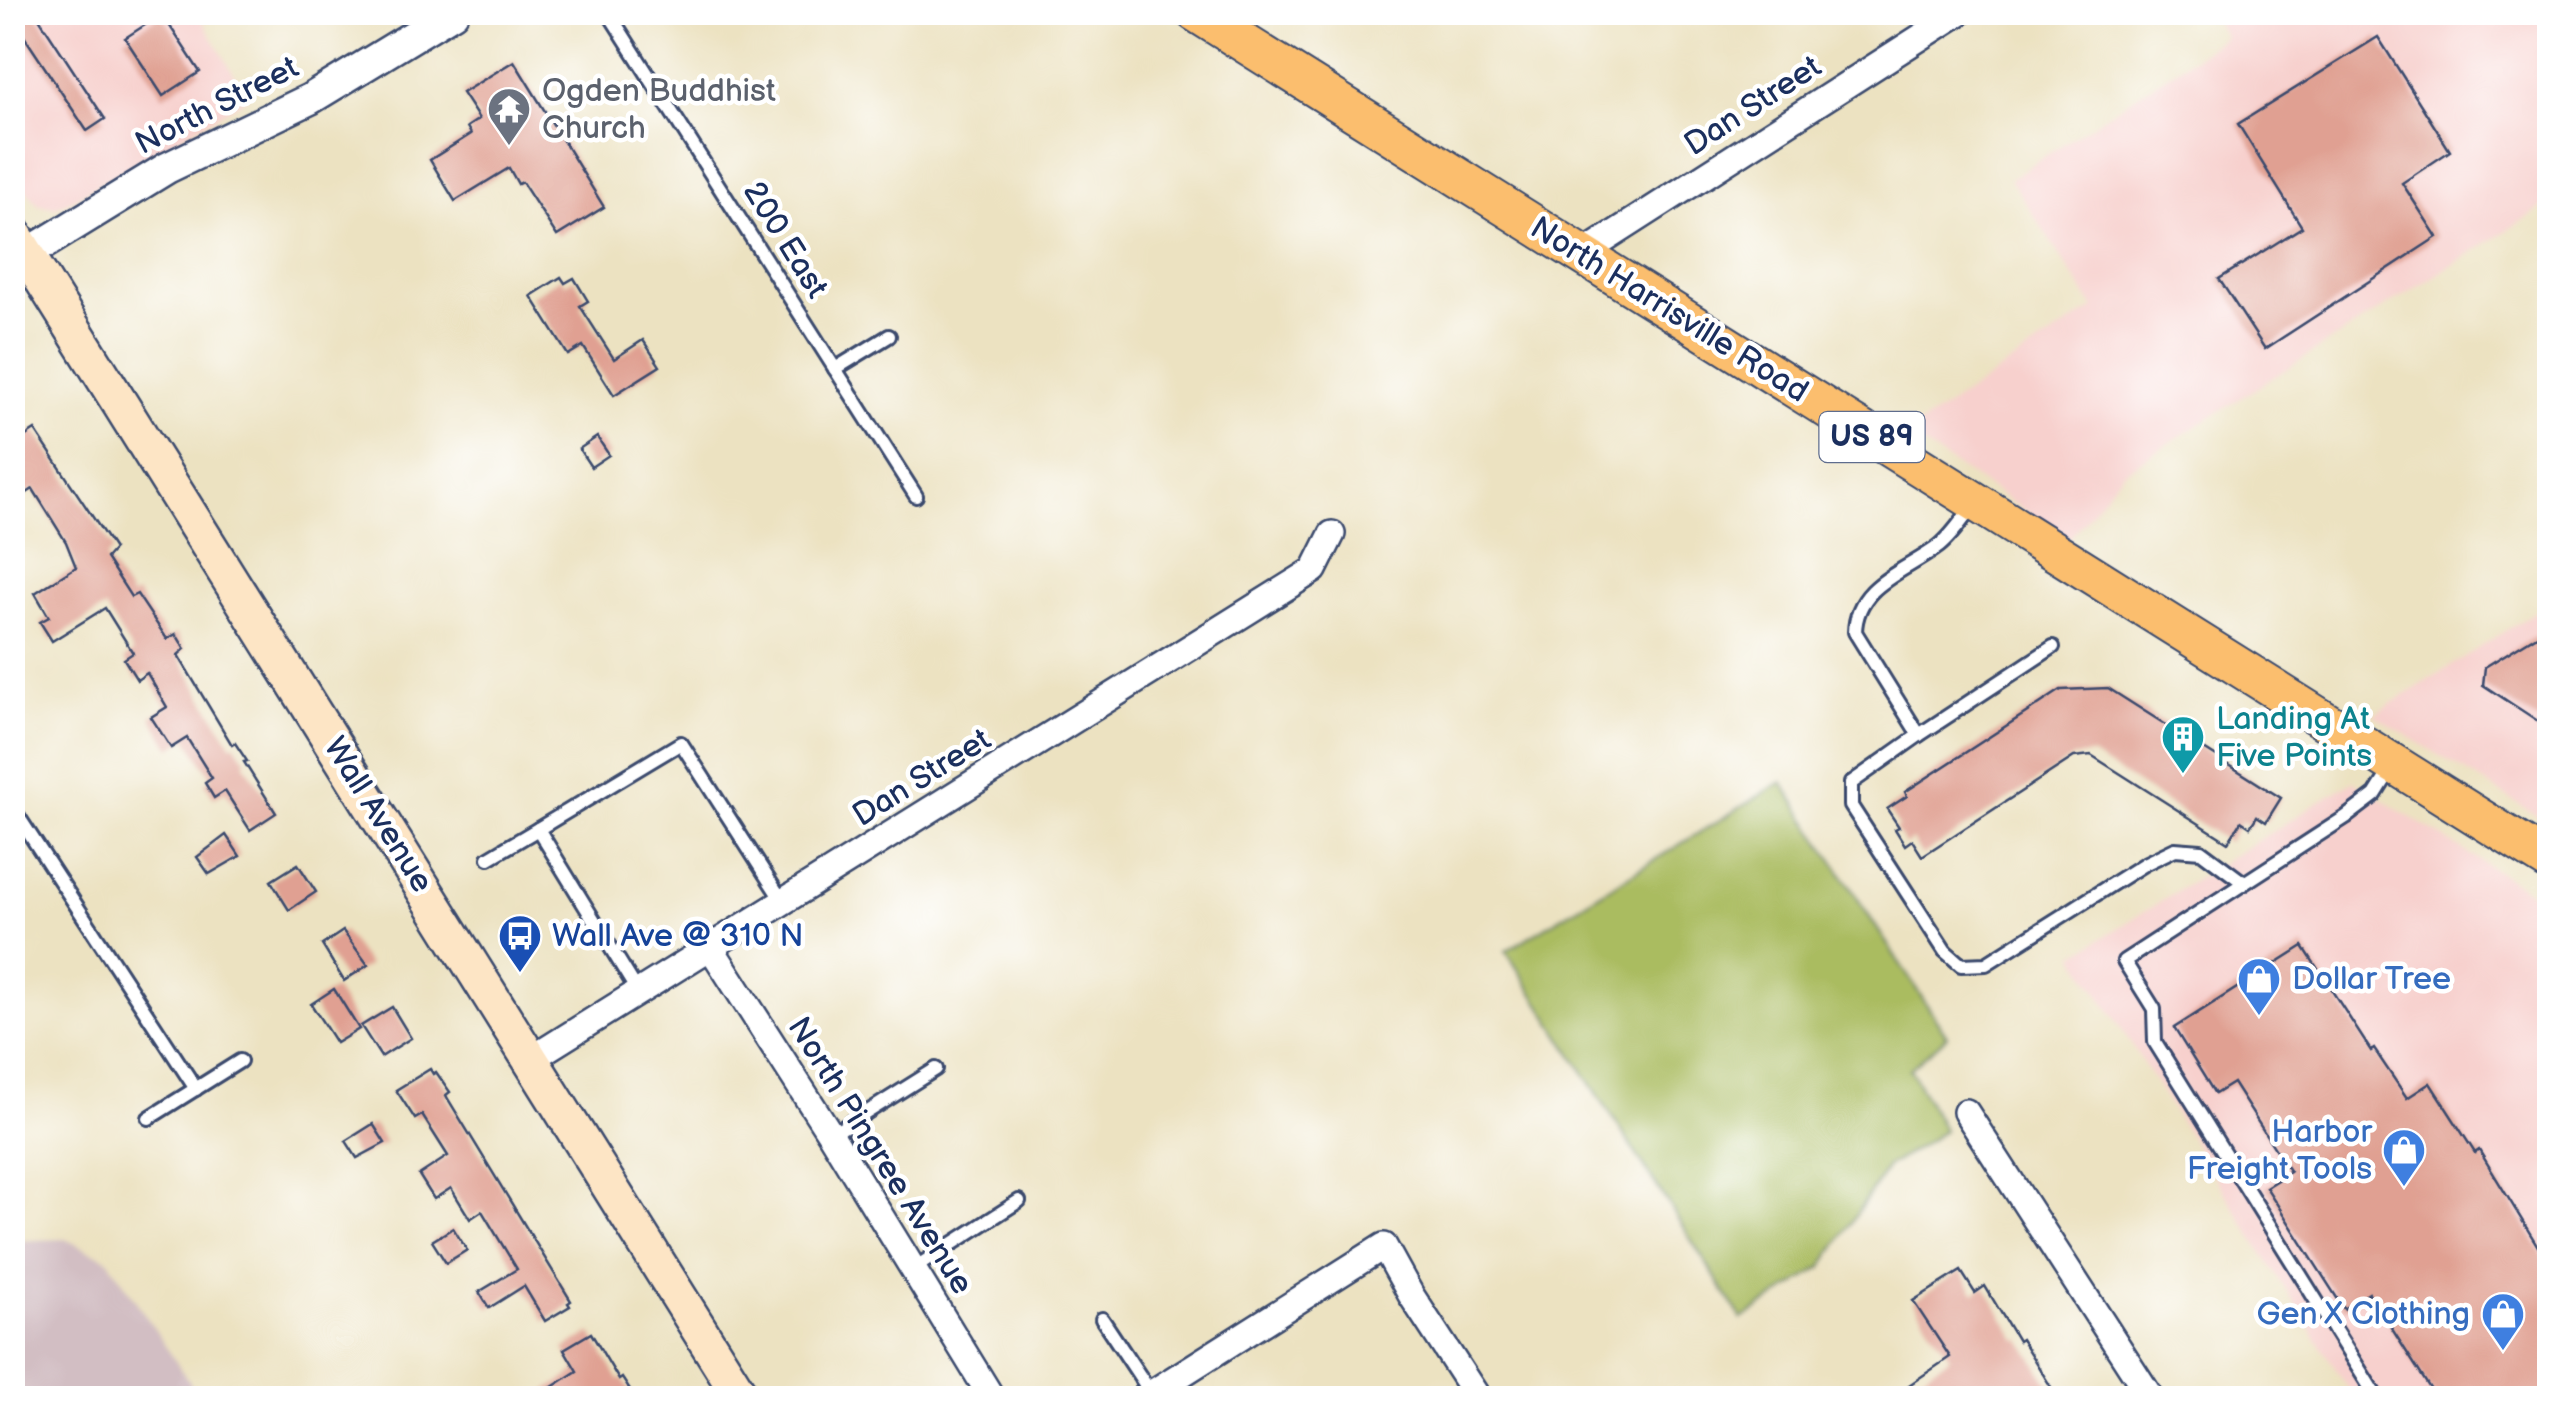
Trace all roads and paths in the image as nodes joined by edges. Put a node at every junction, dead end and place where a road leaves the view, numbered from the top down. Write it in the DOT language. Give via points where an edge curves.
graph roads {
  1 [pos="453,12"];
  2 [pos="608,12"];
  3 [pos="1195,12"];
  4 [pos="1960,12"];
  5 [pos="17,249"];
  6 [pos="1581,255"];
  7 [pos="888,336"];
  8 [pos="835,370"];
  9 [pos="916,496"];
  10 [pos="1977,502"];
  11 [pos="1332,534"];
  12 [pos="2053,646"];
  13 [pos="1919,735"];
  14 [pos="2395,764"];
  15 [pos="12,807"];
  16 [pos="538,829"];
  17 [pos="489,858"];
  18 [pos="2550,862"];
  19 [pos="2244,884"];
  20 [pos="783,902"];
  21 [pos="712,948"];
  22 [pos="638,992"];
  23 [pos="240,1060"];
  24 [pos="528,1062"];
  25 [pos="936,1069"];
  26 [pos="196,1089"];
  27 [pos="1966,1112"];
  28 [pos="149,1118"];
  29 [pos="831,1135"];
  30 [pos="1019,1201"];
  31 [pos="913,1269"];
  32 [pos="1102,1319"];
  33 [pos="1150,1397"];
  34 [pos="742,1398"];
  35 [pos="992,1398"];
  36 [pos="1478,1398"];
  37 [pos="2152,1398"];
  38 [pos="2376,1398"];
  1 -- 5 [label="street, North Street" via="358,73"];
  2 -- 8 [label="lane, 200 East"];
  3 -- 6 [label="main road, North Harrisville Road / US 89"];
  4 -- 6 [label="street, Dan Street"];
  5 -- 24 [label="main road, Wall Avenue"];
  6 -- 10 [label="main road, North Harrisville Road / US 89"];
  7 -- 8 [label="lane"];
  8 -- 9 [label="lane, 200 East"];
  10 -- 13 [label="lane" via="1942,543 1865,596 1855,618 1854,632"];
  10 -- 14 [label="main road, North Harrisville Road / US 89"];
  11 -- 20 [label="street, Dan Street" via="1314,570"];
  12 -- 13 [label="lane"];
  13 -- 19 [label="lane" via="1851,783 1851,806 1961,965 1986,964 2175,849 2202,851"];
  14 -- 18 [label="main road, North Harrisville Road / US 89"];
  14 -- 19 [label="lane" via="2375,795"];
  15 -- 26 [label="lane"];
  16 -- 17 [label="lane"];
  16 -- 20 [label="lane" via="680,743"];
  16 -- 22 [label="lane"];
  19 -- 38 [label="lane" via="2124,961 2154,1010 2155,1042"];
  20 -- 21 [label="street, Dan Street"];
  21 -- 22 [label="street, Dan Street"];
  21 -- 29 [label="street, North Pingree Avenue"];
  22 -- 24 [label="street, Dan Street"];
  23 -- 26 [label="lane"];
  24 -- 34 [label="main road, Wall Avenue"];
  25 -- 29 [label="lane"];
  26 -- 28 [label="lane"];
  27 -- 37 [label="street"];
  29 -- 31 [label="street, North Pingree Avenue"];
  30 -- 31 [label="lane"];
  31 -- 35 [label="street, North Pingree Avenue"];
  32 -- 33 [label="lane"];
  33 -- 36 [label="street" via="1384,1246"];
}
